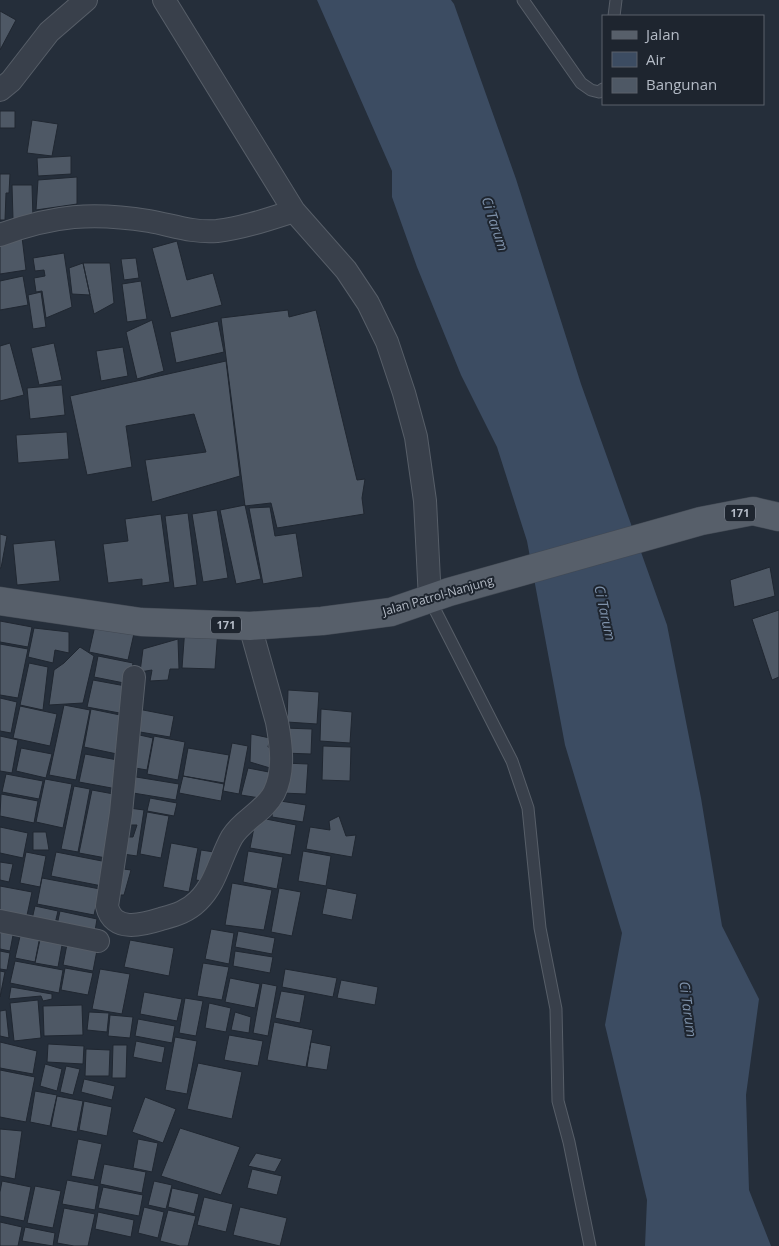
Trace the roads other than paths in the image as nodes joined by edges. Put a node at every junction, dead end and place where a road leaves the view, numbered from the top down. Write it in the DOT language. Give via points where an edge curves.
graph roads {
  1 [pos="86,0"];
  2 [pos="164,0"];
  3 [pos="523,0"];
  4 [pos="616,0"];
  5 [pos="614,15"];
  6 [pos="0,90"];
  7 [pos="602,90"];
  8 [pos="294,211"];
  9 [pos="0,235"];
  10 [pos="779,517"];
  11 [pos="440,596"];
  12 [pos="0,601"];
  13 [pos="250,626"];
  14 [pos="134,676"];
  15 [pos="0,921"];
  16 [pos="98,941"];
  17 [pos="590,1246"];
  1 -- 6 [label="street" via="49,32 11,81"];
  2 -- 8 [label="street"];
  3 -- 7 [label="lane" via="581,83 591,90"];
  4 -- 5 [label="lane"];
  8 -- 9 [label="street" via="216,231 186,230 150,221 99,215 54,218"];
  8 -- 11 [label="street" via="346,270 368,303 387,342 416,437"];
  10 -- 11 [label="main road, Jalan Patrol-Nanjung / 171" via="753,511 701,521"];
  11 -- 13 [label="main road, Jalan Patrol-Nanjung / 171" via="391,612"];
  11 -- 17 [label="lane" via="512,761 528,808 540,928 556,1009 558,1101"];
  12 -- 13 [label="main road, Jalan Patrol-Nanjung / 171" via="141,622"];
  13 -- 14 [label="street" via="279,737 280,768 274,792 266,805 244,822 232,837 210,886 200,900 187,911 138,926 124,925 116,920 108,914 107,906 121,813"];
  15 -- 16 [label="street"];
}
